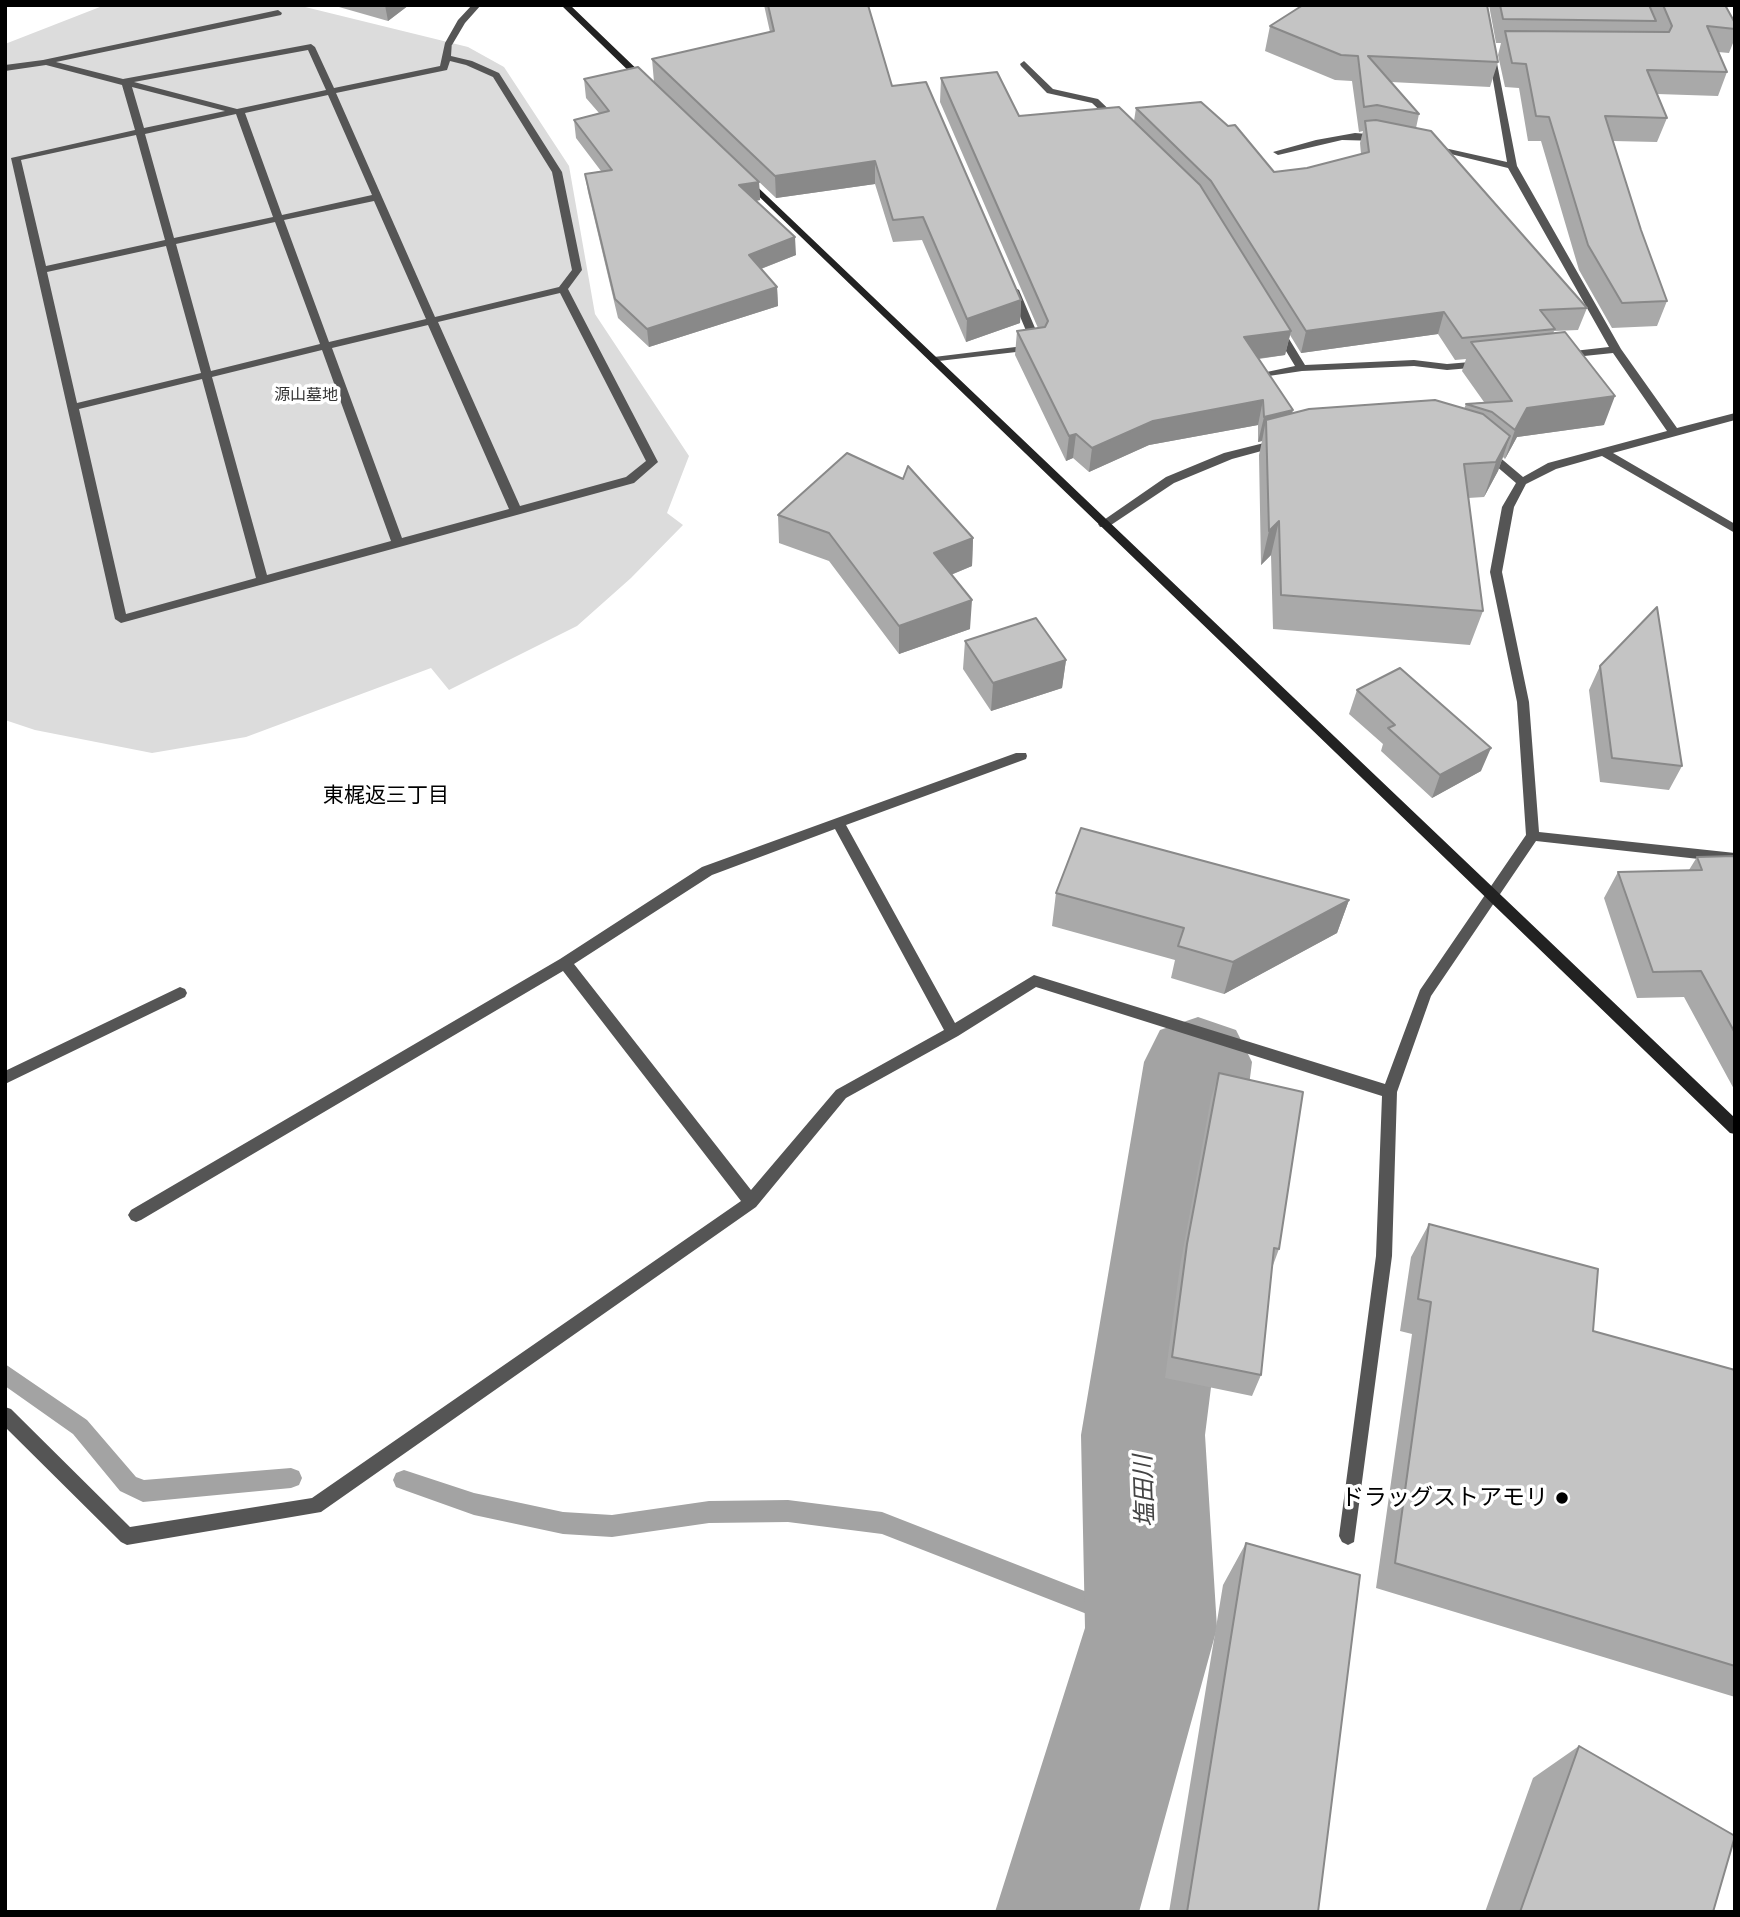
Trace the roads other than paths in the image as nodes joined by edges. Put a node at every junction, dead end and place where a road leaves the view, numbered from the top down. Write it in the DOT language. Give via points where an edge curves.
graph roads {
  1 [pos="477,5"];
  2 [pos="565,5"];
  3 [pos="278,13"];
  4 [pos="1489,38"];
  5 [pos="1491,49"];
  6 [pos="1504,49"];
  7 [pos="446,58"];
  8 [pos="46,62"];
  9 [pos="1024,64"];
  10 [pos="5,68"];
  11 [pos="125,81"];
  12 [pos="331,92"];
  13 [pos="655,92"];
  14 [pos="240,113"];
  15 [pos="1124,130"];
  16 [pos="139,132"];
  17 [pos="1396,141"];
  18 [pos="1420,146"];
  19 [pos="1279,152"];
  20 [pos="1512,166"];
  21 [pos="735,168"];
  22 [pos="377,197"];
  23 [pos="279,219"];
  24 [pos="170,242"];
  25 [pos="41,270"];
  26 [pos="1006,273"];
  27 [pos="563,289"];
  28 [pos="432,321"];
  29 [pos="1273,322"];
  30 [pos="326,347"];
  31 [pos="1616,349"];
  32 [pos="1551,356"];
  33 [pos="934,360"];
  34 [pos="1499,362"];
  35 [pos="1302,368"];
  36 [pos="206,375"];
  37 [pos="1266,375"];
  38 [pos="73,407"];
  39 [pos="1735,416"];
  40 [pos="1673,431"];
  41 [pos="1292,440"];
  42 [pos="1477,445"];
  43 [pos="1602,451"];
  44 [pos="1522,482"];
  45 [pos="516,511"];
  46 [pos="1104,524"];
  47 [pos="1735,528"];
  48 [pos="398,544"];
  49 [pos="263,581"];
  50 [pos="1021,756"];
  51 [pos="839,824"];
  52 [pos="1533,836"];
  53 [pos="1735,858"];
  54 [pos="1493,897"];
  55 [pos="565,963"];
  56 [pos="180,993"];
  57 [pos="953,1031"];
  58 [pos="5,1078"];
  59 [pos="1390,1092"];
  60 [pos="1735,1128"];
  61 [pos="751,1202"];
  62 [pos="136,1215"];
  63 [pos="5,1415"];
  64 [pos="1348,1536"];
  1 -- 7 [label="street" via="461,22"];
  2 -- 13 [label="street"];
  3 -- 8 [label="street"];
  4 -- 5 [label="street"];
  5 -- 6 [label="street"];
  5 -- 20 [label="street"];
  7 -- 12 [label="street" via="444,68"];
  7 -- 27 [label="street" via="496,75 557,172 577,270"];
  8 -- 10 [label="street"];
  8 -- 11 [label="street"];
  9 -- 15 [label="street" via="1050,91 1095,101"];
  11 -- 12 [label="street" via="312,47"];
  11 -- 14 [label="street"];
  11 -- 16 [label="street"];
  12 -- 14 [label="street"];
  12 -- 22 [label="street"];
  14 -- 16 [label="street"];
  14 -- 23 [label="street"];
  16 -- 24 [label="street"];
  16 -- 25 [label="street" via="16,158"];
  17 -- 19 [label="street" via="1371,136"];
  18 -- 20 [label="street"];
  20 -- 31 [label="street"];
  21 -- 33 [label="street"];
  22 -- 23 [label="street"];
  22 -- 28 [label="street"];
  23 -- 24 [label="street"];
  23 -- 30 [label="street"];
  24 -- 25 [label="street"];
  24 -- 36 [label="street"];
  25 -- 38 [label="street"];
  26 -- 33 [label="street" via="1038,347"];
  27 -- 28 [label="street"];
  27 -- 45 [label="street" via="652,461 630,480"];
  28 -- 30 [label="street"];
  28 -- 45 [label="street"];
  29 -- 35 [label="street"];
  30 -- 36 [label="street"];
  30 -- 48 [label="street"];
  31 -- 32 [label="street"];
  31 -- 40 [label="street"];
  33 -- 46 [label="street"];
  34 -- 35 [label="street"];
  35 -- 37 [label="street"];
  36 -- 38 [label="street"];
  36 -- 49 [label="street"];
  38 -- 49 [label="street" via="121,620"];
  39 -- 40 [label="street"];
  40 -- 43 [label="street"];
  41 -- 46 [label="street" via="1227,456 1170,480"];
  42 -- 44 [label="street"];
  43 -- 44 [label="street" via="1552,466"];
  43 -- 47 [label="street"];
  44 -- 52 [label="street" via="1508,507 1496,572 1523,702"];
  45 -- 48 [label="street"];
  46 -- 54 [label="street"];
  48 -- 49 [label="street"];
  50 -- 51 [label="street"];
  51 -- 55 [label="street" via="707,871"];
  51 -- 57 [label="street"];
  52 -- 53 [label="street"];
  52 -- 54 [label="street"];
  54 -- 59 [label="street" via="1425,994"];
  54 -- 60 [label="street"];
  55 -- 61 [label="street"];
  55 -- 62 [label="street"];
  56 -- 58 [label="street"];
  57 -- 59 [label="street" via="1034,981"];
  57 -- 61 [label="street" via="842,1094"];
  59 -- 64 [label="street" via="1384,1256"];
  61 -- 63 [label="street" via="314,1506 127,1535"];
}
